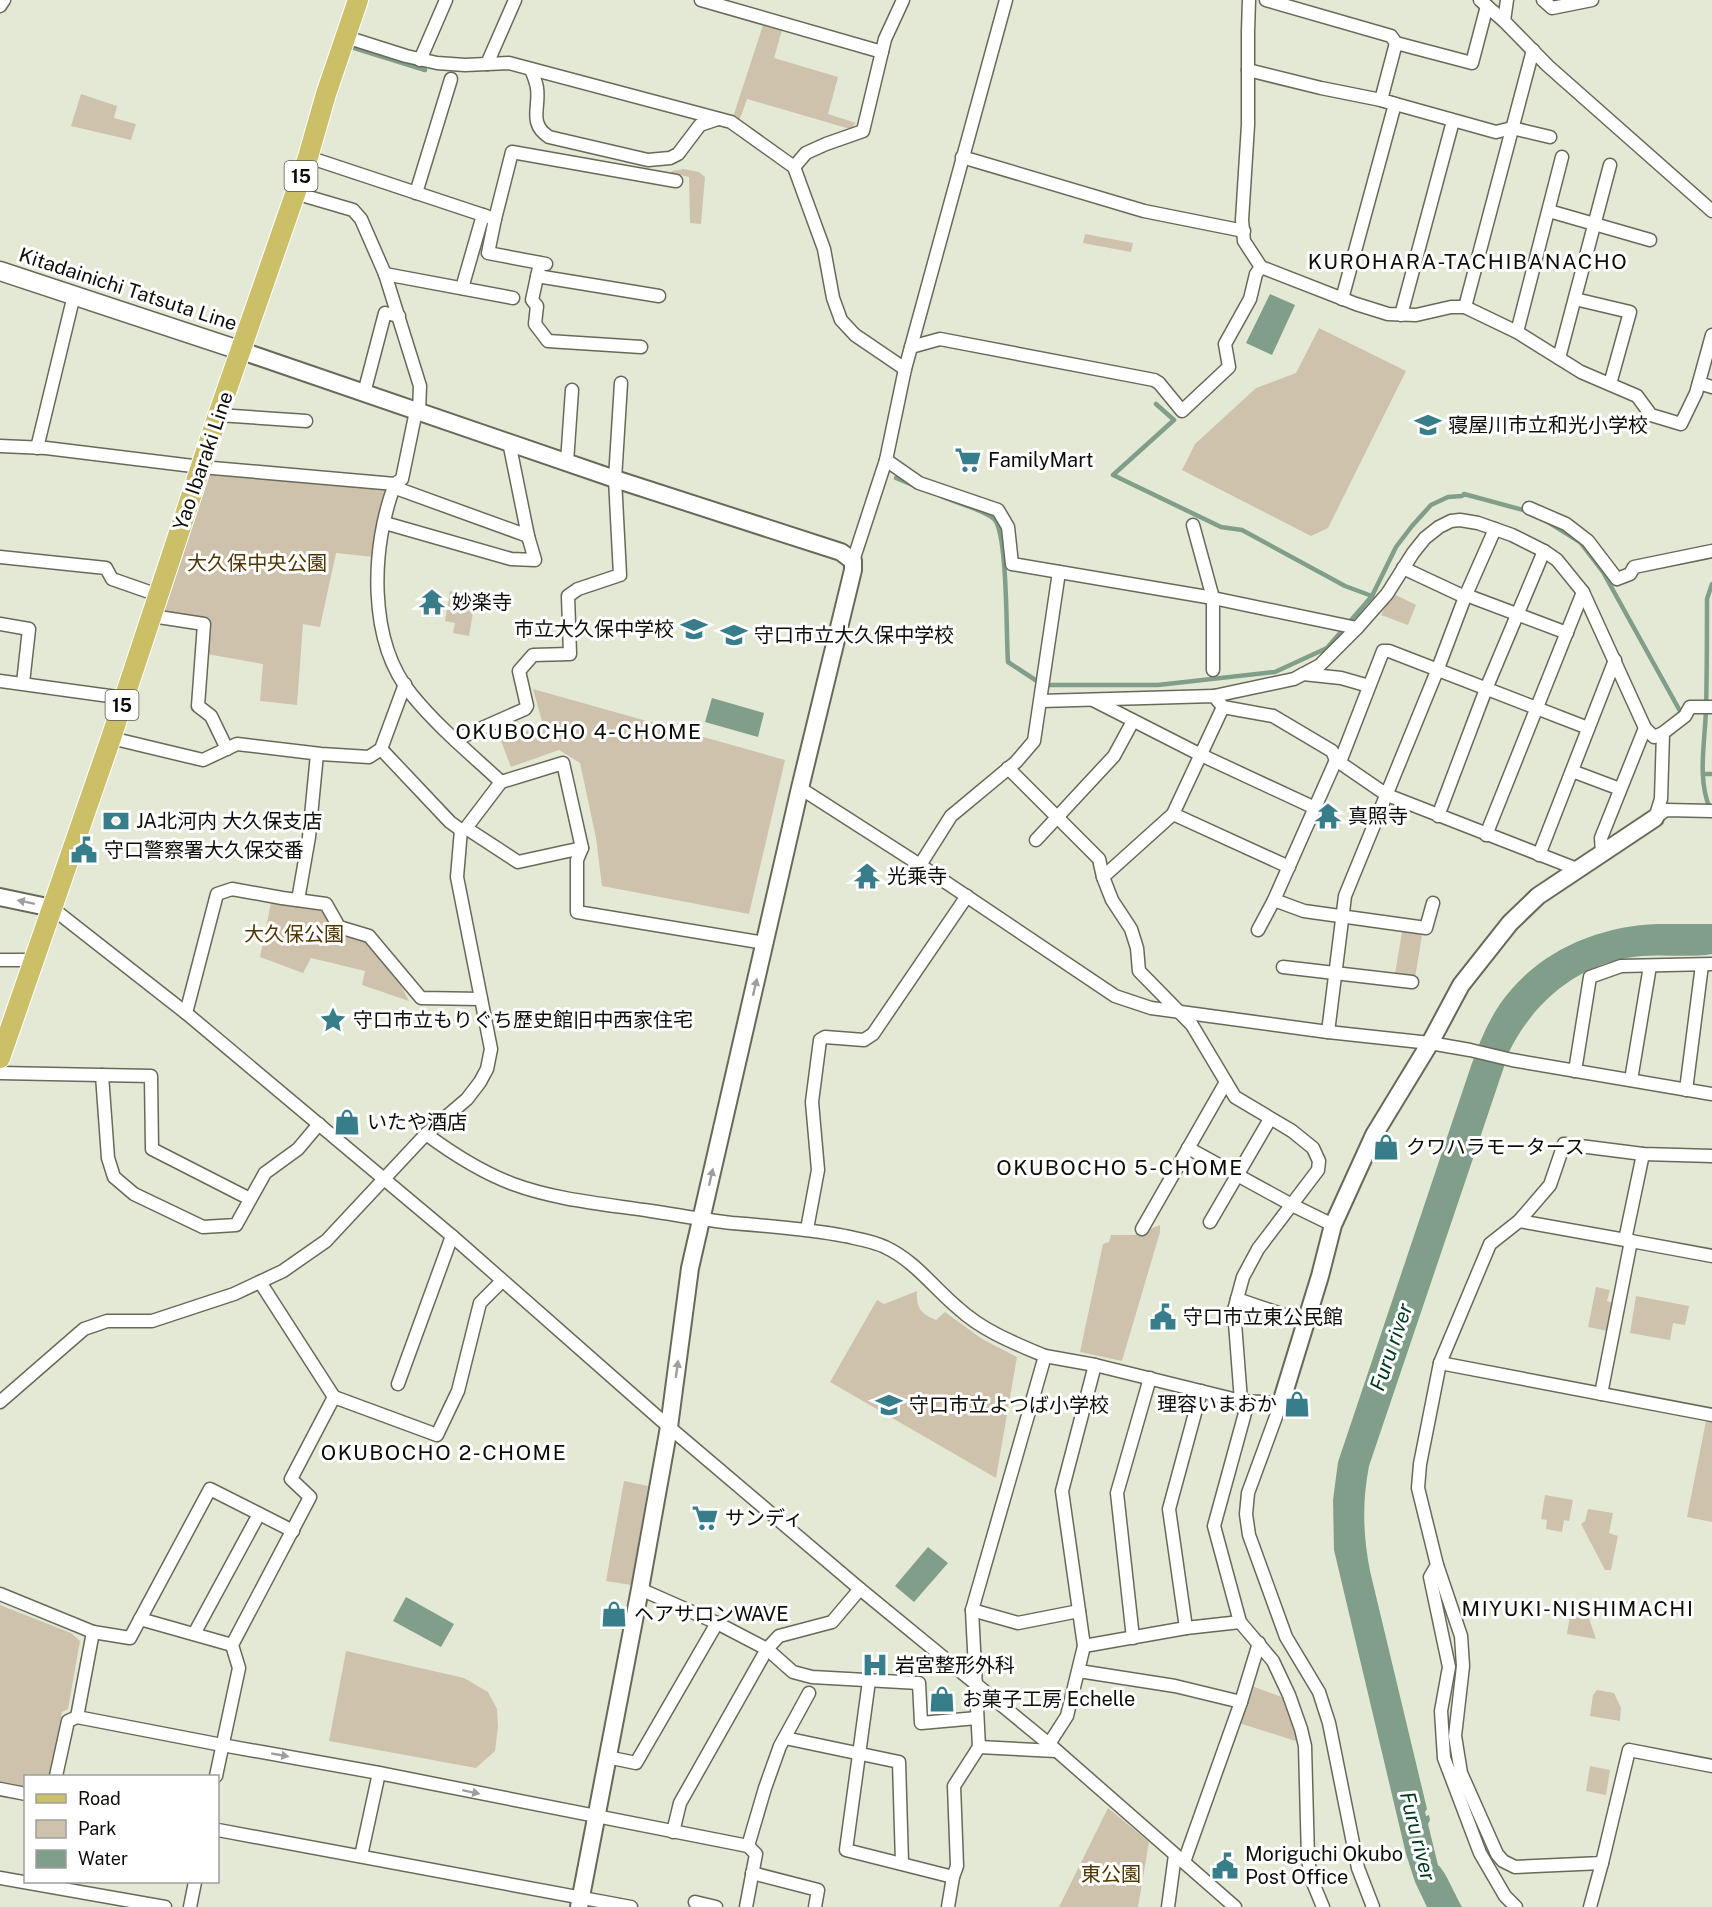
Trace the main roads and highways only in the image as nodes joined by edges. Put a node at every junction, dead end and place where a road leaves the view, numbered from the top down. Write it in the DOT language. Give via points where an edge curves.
graph roads {
  1 [pos="358,0"];
  2 [pos="0,271"];
  3 [pos="242,351"];
  4 [pos="0,1060"];
  1 -- 3 [label="main road, Yao Ibaraki Line / 15"];
  2 -- 3 [label="main road, Kitadainichi Tatsuta Line"];
  3 -- 4 [label="main road, Yao Ibaraki Line / 15"];
}
